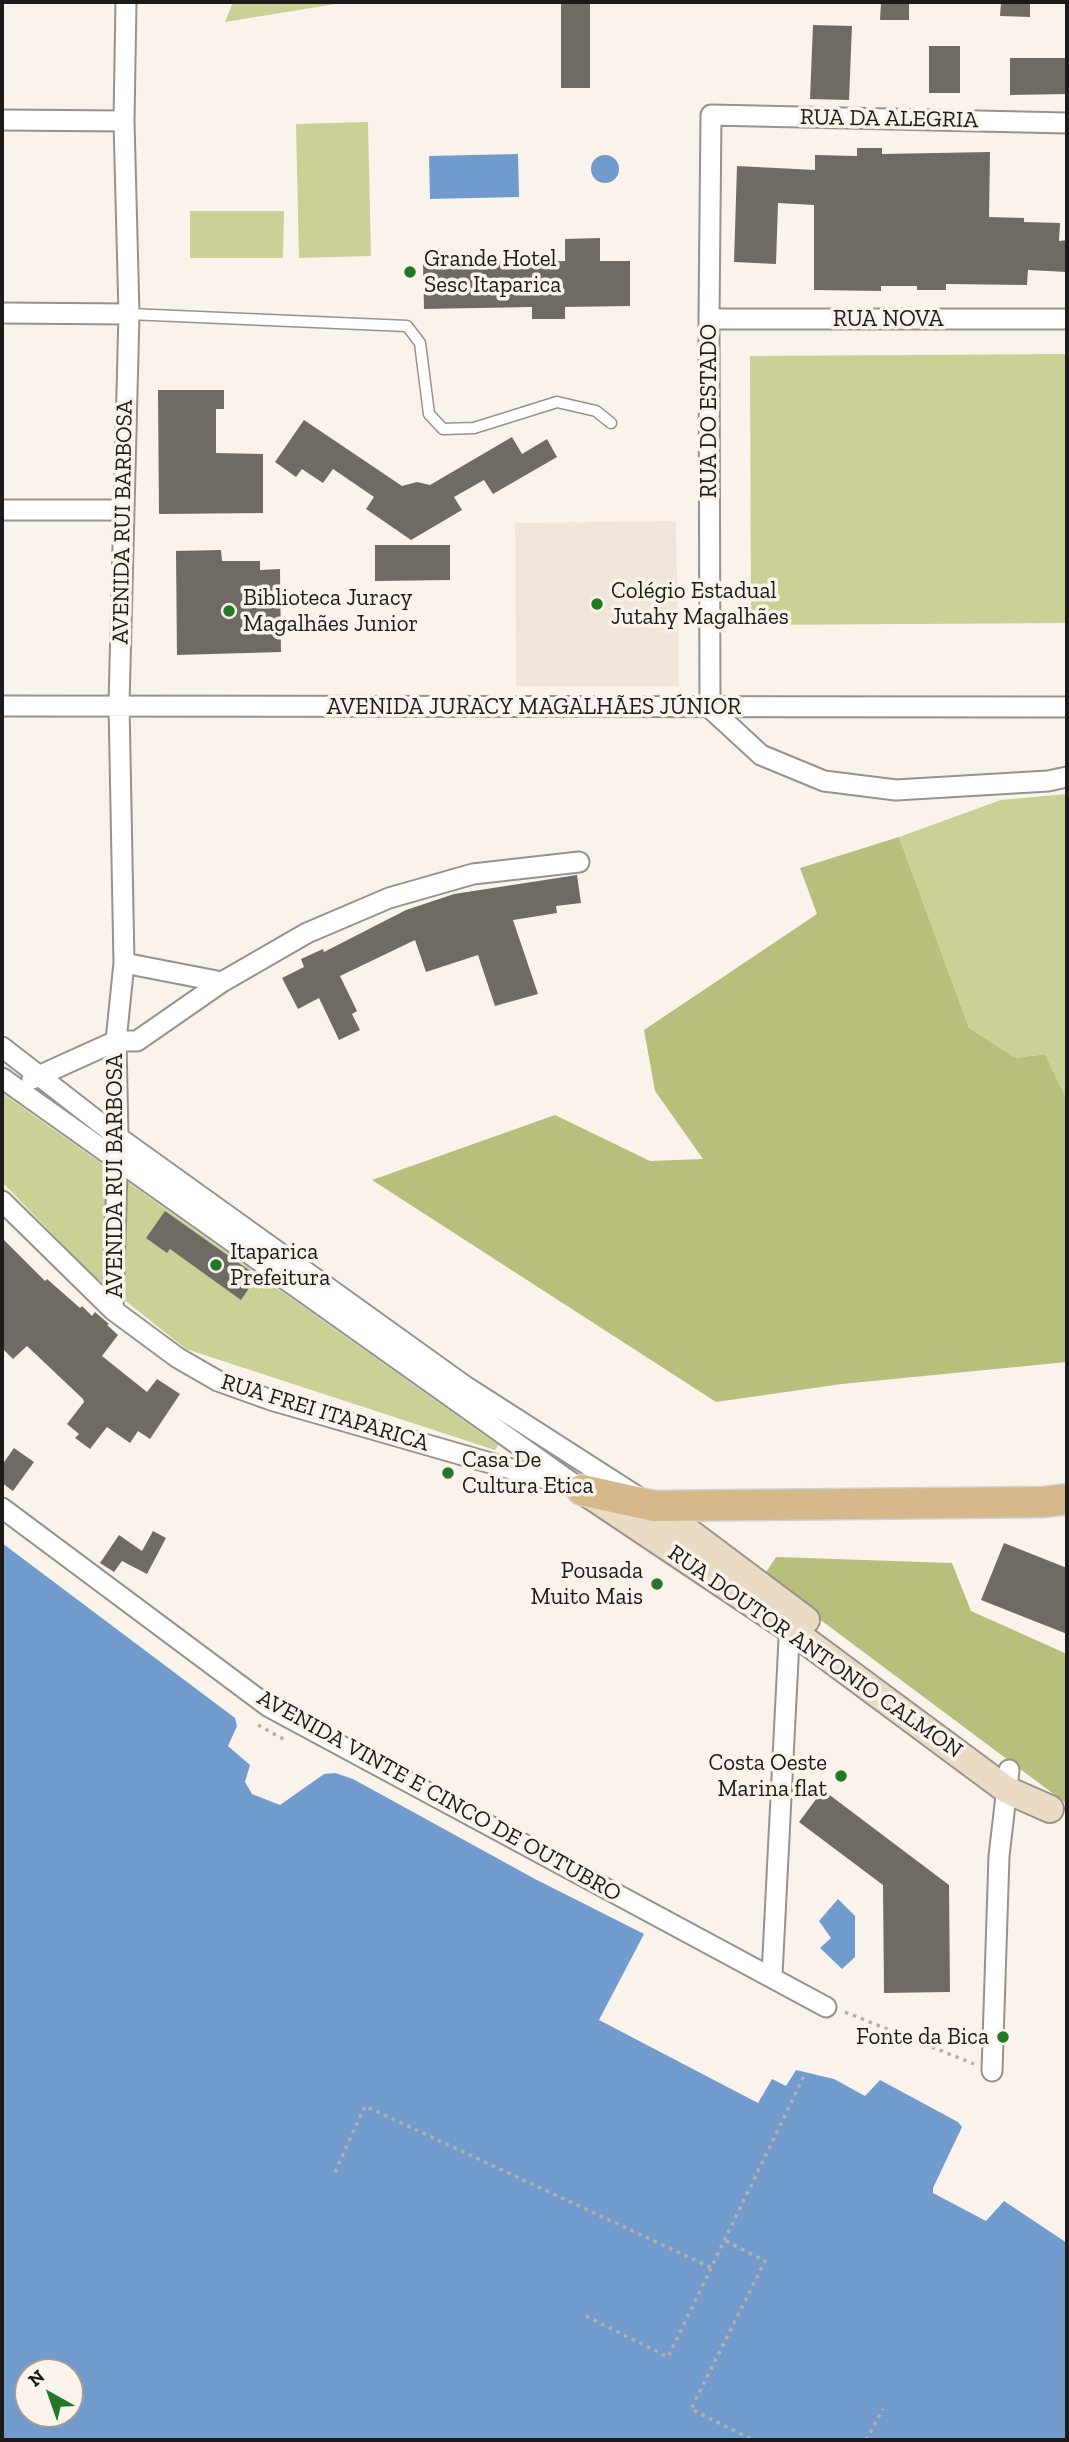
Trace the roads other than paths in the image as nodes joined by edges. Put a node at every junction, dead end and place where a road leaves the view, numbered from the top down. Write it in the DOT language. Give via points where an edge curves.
graph roads {
  1 [pos="126,2"];
  2 [pos="711,115"];
  3 [pos="2,120"];
  4 [pos="124,121"];
  5 [pos="1067,123"];
  6 [pos="2,313"];
  7 [pos="129,314"];
  8 [pos="709,319"];
  9 [pos="1067,320"];
  10 [pos="611,423"];
  11 [pos="2,510"];
  12 [pos="122,510"];
  13 [pos="119,704"];
  14 [pos="2,706"];
  15 [pos="1067,707"];
  16 [pos="710,708"];
  17 [pos="1067,776"];
  18 [pos="579,862"];
  19 [pos="124,963"];
  20 [pos="222,982"];
  21 [pos="116,1041"];
  22 [pos="2,1047"];
  23 [pos="41,1075"];
  24 [pos="5,1085"];
  25 [pos="118,1137"];
  26 [pos="117,1158"];
  27 [pos="2,1201"];
  28 [pos="332,1302"];
  29 [pos="113,1310"];
  30 [pos="460,1392"];
  31 [pos="582,1490"];
  32 [pos="1060,1505"];
  33 [pos="654,1506"];
  34 [pos="2,1508"];
  35 [pos="790,1619"];
  36 [pos="1008,1780"];
  37 [pos="1059,1816"];
  38 [pos="772,1975"];
  39 [pos="825,2007"];
  40 [pos="992,2071"];
  1 -- 4 [label="street, AVENIDA RUI BARBOSA"];
  2 -- 5 [label="street, RUA DA ALEGRIA"];
  2 -- 8 [label="street, RUA DO ESTADO"];
  3 -- 4 [label="street"];
  4 -- 7 [label="street, AVENIDA RUI BARBOSA"];
  6 -- 7 [label="street"];
  7 -- 10 [label="lane" via="407,327 420,342 429,414 443,429 474,428 557,402 596,411"];
  7 -- 12 [label="street, AVENIDA RUI BARBOSA"];
  8 -- 9 [label="street, RUA NOVA"];
  8 -- 16 [label="street, RUA DO ESTADO"];
  11 -- 12 [label="street"];
  12 -- 13 [label="street, AVENIDA RUI BARBOSA"];
  13 -- 14 [label="street, AVENIDA JURACY MAGALHÃES JÚNIOR"];
  13 -- 16 [label="street, AVENIDA JURACY MAGALHÃES JÚNIOR"];
  13 -- 19 [label="street, AVENIDA RUI BARBOSA"];
  15 -- 16 [label="street, AVENIDA JURACY MAGALHÃES JÚNIOR"];
  16 -- 17 [label="street" via="761,755 824,781 896,790"];
  18 -- 20 [label="street, AVENIDA RUI BARBOSA" via="473,874 389,898 307,933"];
  19 -- 20 [label="street"];
  19 -- 21 [label="street, AVENIDA RUI BARBOSA"];
  20 -- 21 [label="street, AVENIDA RUI BARBOSA" via="137,1041"];
  21 -- 23 [label="street"];
  21 -- 25 [label="street, AVENIDA RUI BARBOSA"];
  22 -- 23 [label="street"];
  23 -- 24 [label="street"];
  23 -- 25 [label="street"];
  24 -- 26 [label="street"];
  25 -- 26 [label="street, AVENIDA RUI BARBOSA"];
  25 -- 28 [label="street"];
  26 -- 28 [label="street"];
  26 -- 29 [label="street, AVENIDA RUI BARBOSA"];
  27 -- 29 [label="street, RUA FREI ITAPARICA"];
  28 -- 30 [label="street"];
  29 -- 31 [label="street, RUA FREI ITAPARICA" via="178,1358 227,1384"];
  30 -- 31 [label="street"];
  30 -- 33 [label="street"];
  31 -- 33 [label="main road"];
  31 -- 35 [label="street, RUA DOUTOR ANTONIO CALMON"];
  32 -- 33 [label="main road"];
  33 -- 35 [label="street, RUA DOUTOR ANTONIO CALMON"];
  34 -- 38 [label="street, AVENIDA VINTE E CINCO DE OUTUBRO" via="270,1707"];
  35 -- 36 [label="street, RUA DOUTOR ANTONIO CALMON"];
  35 -- 38 [label="street"];
  36 -- 37 [label="street, RUA DOUTOR ANTONIO CALMON"];
  36 -- 40 [label="street" via="999,1856"];
  38 -- 39 [label="street, AVENIDA VINTE E CINCO DE OUTUBRO"];
}
